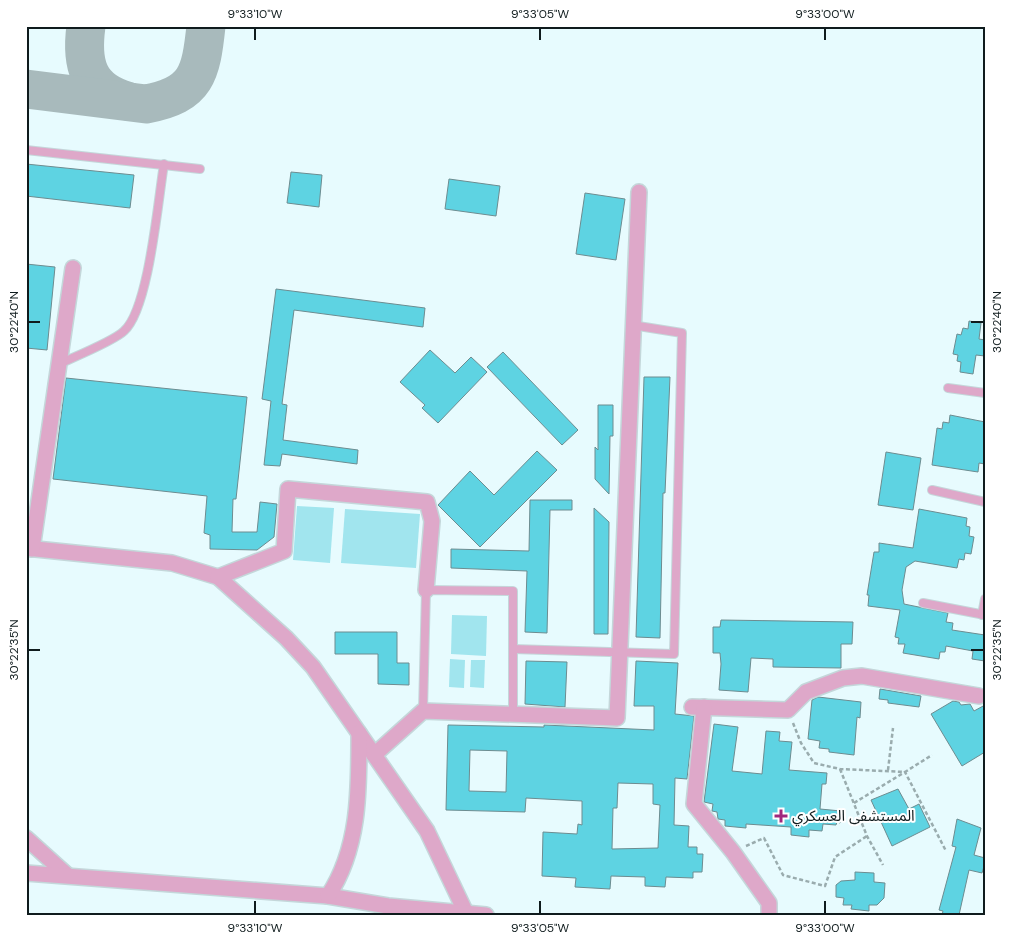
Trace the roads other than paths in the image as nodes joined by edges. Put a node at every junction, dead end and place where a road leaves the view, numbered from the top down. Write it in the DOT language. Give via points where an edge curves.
graph roads {
  1 [pos="26,150"];
  2 [pos="164,164"];
  3 [pos="200,169"];
  4 [pos="639,192"];
  5 [pos="73,268"];
  6 [pos="632,325"];
  7 [pos="59,364"];
  8 [pos="948,388"];
  9 [pos="985,393"];
  10 [pos="932,490"];
  11 [pos="985,502"];
  12 [pos="29,549"];
  13 [pos="218,577"];
  14 [pos="426,590"];
  15 [pos="985,599"];
  16 [pos="923,603"];
  17 [pos="984,615"];
  18 [pos="514,649"];
  19 [pos="620,654"];
  20 [pos="979,696"];
  21 [pos="423,711"];
  22 [pos="514,714"];
  23 [pos="359,733"];
  24 [pos="374,754"];
  25 [pos="26,838"];
  26 [pos="26,873"];
  27 [pos="68,875"];
  28 [pos="328,896"];
  29 [pos="466,913"];
  30 [pos="486,915"];
  31 [pos="769,915"];
  1 -- 2 [label="lane"];
  2 -- 3 [label="lane"];
  2 -- 7 [label="lane" via="138,308 125,331"];
  4 -- 6 [label="street"];
  5 -- 7 [label="street"];
  6 -- 19 [label="street"];
  6 -- 19 [label="lane" via="682,333 674,654"];
  7 -- 12 [label="street"];
  8 -- 9 [label="lane"];
  10 -- 11 [label="lane"];
  12 -- 13 [label="street" via="172,563"];
  13 -- 14 [label="street" via="284,550 288,489 427,502 432,521"];
  13 -- 23 [label="street" via="286,638 312,667"];
  14 -- 18 [label="lane" via="514,592"];
  14 -- 21 [label="lane"];
  15 -- 17 [label="lane"];
  16 -- 17 [label="lane"];
  18 -- 19 [label="lane"];
  18 -- 22 [label="lane"];
  19 -- 22 [label="street" via="617,718"];
  20 -- 31 [label="street" via="862,676 843,678 806,692 788,710 698,707 694,804 769,903"];
  21 -- 22 [label="street"];
  21 -- 24 [label="street"];
  23 -- 24 [label="street"];
  23 -- 28 [label="street" via="359,797 351,844 340,877"];
  24 -- 29 [label="street" via="428,830"];
  25 -- 27 [label="street"];
  26 -- 27 [label="street"];
  27 -- 28 [label="street"];
  28 -- 29 [label="street" via="388,906"];
  29 -- 30 [label="street"];
}
